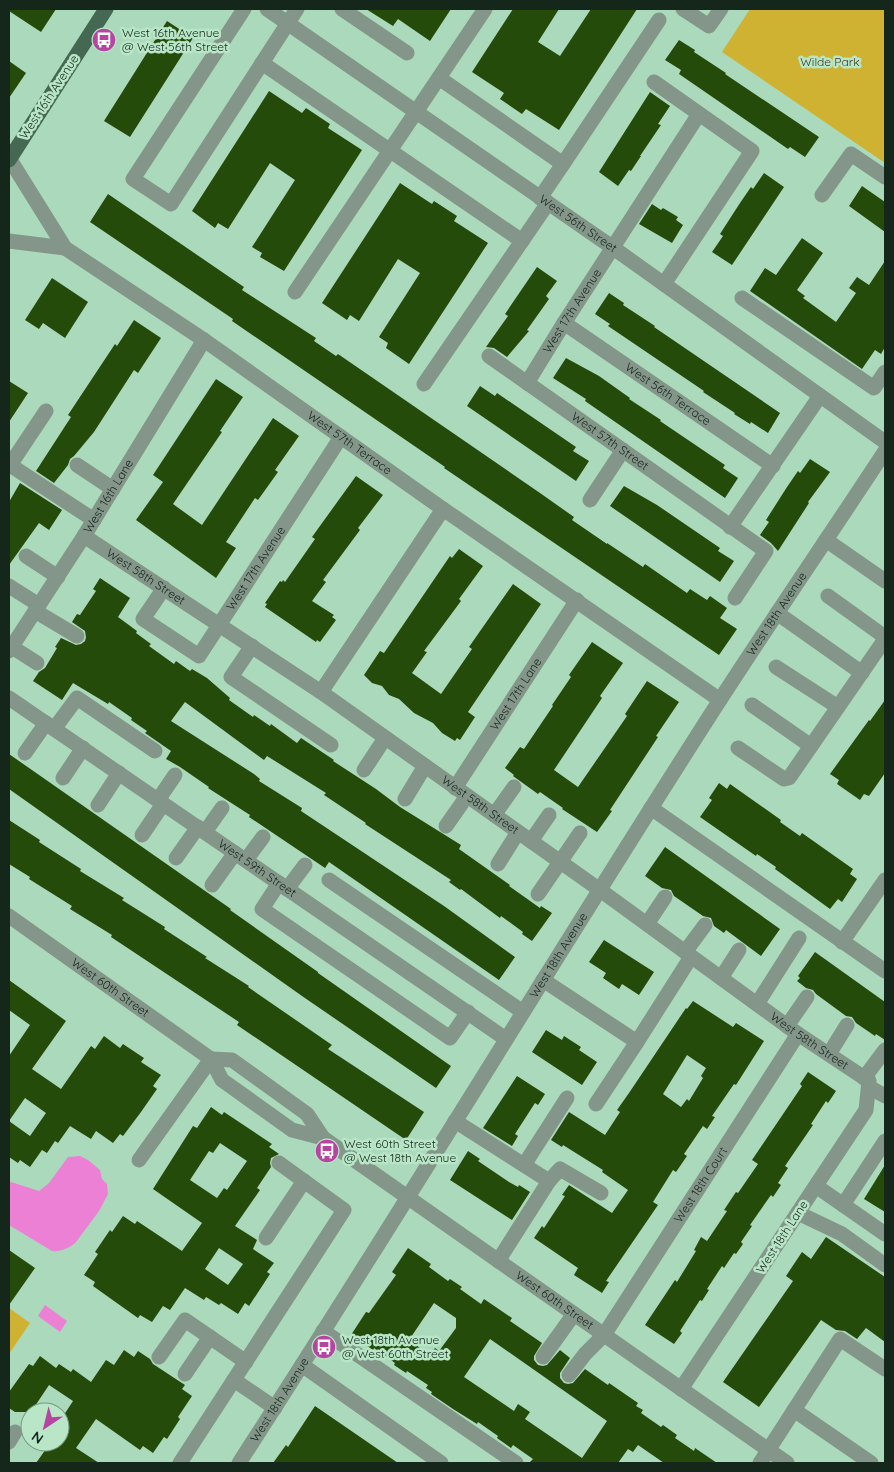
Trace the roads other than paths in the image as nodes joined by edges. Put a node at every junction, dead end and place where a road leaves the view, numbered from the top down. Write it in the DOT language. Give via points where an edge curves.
graph roads {
  1 [pos="106,9"];
  2 [pos="244,9"];
  3 [pos="267,9"];
  4 [pos="297,9"];
  5 [pos="342,9"];
  6 [pos="485,9"];
  7 [pos="683,9"];
  8 [pos="721,9"];
  9 [pos="658,20"];
  10 [pos="288,23"];
  11 [pos="407,53"];
  12 [pos="262,63"];
  13 [pos="439,78"];
  14 [pos="654,82"];
  15 [pos="416,112"];
  16 [pos="699,114"];
  17 [pos="390,151"];
  18 [pos="9,159"];
  19 [pos="564,164"];
  20 [pos="885,177"];
  21 [pos="822,195"];
  22 [pos="544,201"];
  23 [pos="9,241"];
  24 [pos="522,241"];
  25 [pos="65,248"];
  26 [pos="612,248"];
  27 [pos="664,284"];
  28 [pos="295,292"];
  29 [pos="742,298"];
  30 [pos="564,323"];
  31 [pos="204,340"];
  32 [pos="489,356"];
  33 [pos="885,372"];
  34 [pos="527,383"];
  35 [pos="424,384"];
  36 [pos="820,396"];
  37 [pos="46,411"];
  38 [pos="341,437"];
  39 [pos="885,442"];
  40 [pos="623,450"];
  41 [pos="885,451"];
  42 [pos="77,465"];
  43 [pos="10,466"];
  44 [pos="772,466"];
  45 [pos="113,489"];
  46 [pos="590,500"];
  47 [pos="443,509"];
  48 [pos="94,520"];
  49 [pos="730,527"];
  50 [pos="84,536"];
  51 [pos="826,540"];
  52 [pos="26,556"];
  53 [pos="58,577"];
  54 [pos="885,581"];
  55 [pos="9,586"];
  56 [pos="164,588"];
  57 [pos="828,596"];
  58 [pos="735,598"];
  59 [pos="577,600"];
  60 [pos="37,608"];
  61 [pos="777,613"];
  62 [pos="220,624"];
  63 [pos="77,636"];
  64 [pos="885,638"];
  65 [pos="252,646"];
  66 [pos="10,649"];
  67 [pos="37,662"];
  68 [pos="776,667"];
  69 [pos="862,672"];
  70 [pos="321,692"];
  71 [pos="9,698"];
  72 [pos="720,700"];
  73 [pos="752,704"];
  74 [pos="838,707"];
  75 [pos="50,726"];
  76 [pos="385,738"];
  77 [pos="331,745"];
  78 [pos="811,746"];
  79 [pos="83,748"];
  80 [pos="738,748"];
  81 [pos="155,751"];
  82 [pos="25,753"];
  83 [pos="425,766"];
  84 [pos="364,770"];
  85 [pos="118,773"];
  86 [pos="175,776"];
  87 [pos="63,778"];
  88 [pos="514,787"];
  89 [pos="461,792"];
  90 [pos="406,799"];
  91 [pos="161,802"];
  92 [pos="98,805"];
  93 [pos="222,808"];
  94 [pos="651,808"];
  95 [pos="494,815"];
  96 [pos="549,815"];
  97 [pos="446,826"];
  98 [pos="201,830"];
  99 [pos="580,833"];
  100 [pos="142,835"];
  101 [pos="263,837"];
  102 [pos="525,837"];
  103 [pos="240,857"];
  104 [pos="176,858"];
  105 [pos="560,862"];
  106 [pos="498,864"];
  107 [pos="305,865"];
  108 [pos="329,880"];
  109 [pos="885,880"];
  110 [pos="212,885"];
  111 [pos="283,886"];
  112 [pos="600,890"];
  113 [pos="538,894"];
  114 [pos="665,897"];
  115 [pos="9,916"];
  116 [pos="647,924"];
  117 [pos="704,925"];
  118 [pos="799,938"];
  119 [pos="842,942"];
  120 [pos="739,950"];
  121 [pos="688,954"];
  122 [pos="885,971"];
  123 [pos="721,978"];
  124 [pos="543,980"];
  125 [pos="807,997"];
  126 [pos="757,1004"];
  127 [pos="468,1012"];
  128 [pos="523,1012"];
  129 [pos="848,1025"];
  130 [pos="793,1030"];
  131 [pos="506,1039"];
  132 [pos="637,1042"];
  133 [pos="884,1050"];
  134 [pos="829,1054"];
  135 [pos="211,1059"];
  136 [pos="868,1082"];
  137 [pos="885,1096"];
  138 [pos="568,1098"];
  139 [pos="596,1104"];
  140 [pos="455,1121"];
  141 [pos="323,1138"];
  142 [pos="885,1141"];
  143 [pos="139,1160"];
  144 [pos="279,1164"];
  145 [pos="524,1165"];
  146 [pos="304,1181"];
  147 [pos="549,1181"];
  148 [pos="816,1186"];
  149 [pos="601,1192"];
  150 [pos="408,1198"];
  151 [pos="843,1205"];
  152 [pos="798,1213"];
  153 [pos="885,1234"];
  154 [pos="266,1238"];
  155 [pos="498,1261"];
  156 [pos="885,1265"];
  157 [pos="574,1314"];
  158 [pos="323,1331"];
  159 [pos="604,1335"];
  160 [pos="210,1337"];
  161 [pos="159,1357"];
  162 [pos="543,1358"];
  163 [pos="246,1362"];
  164 [pos="302,1365"];
  165 [pos="885,1369"];
  166 [pos="185,1374"];
  167 [pos="569,1375"];
  168 [pos="234,1380"];
  169 [pos="681,1389"];
  170 [pos="274,1408"];
  171 [pos="794,1410"];
  172 [pos="768,1450"];
  173 [pos="180,1463"];
  174 [pos="239,1463"];
  175 [pos="441,1463"];
  176 [pos="516,1463"];
  177 [pos="760,1463"];
  178 [pos="787,1463"];
  179 [pos="871,1463"];
  1 -- 18 [label="main road, West 16th Avenue"];
  2 -- 12 [label="street" via="133,179 171,204"];
  3 -- 10 [label="street, West 56th Street"];
  4 -- 10 [label="street"];
  5 -- 11 [label="street"];
  6 -- 13 [label="street"];
  7 -- 8 [label="street" via="709,26"];
  9 -- 19 [label="street"];
  10 -- 12 [label="street"];
  10 -- 15 [label="street, West 56th Street"];
  12 -- 17 [label="street"];
  13 -- 15 [label="street"];
  13 -- 19 [label="street"];
  14 -- 16 [label="street"];
  15 -- 17 [label="street"];
  15 -- 22 [label="street, West 56th Street"];
  16 -- 26 [label="street, West 17th Avenue"];
  16 -- 27 [label="street" via="752,151"];
  17 -- 24 [label="street"];
  17 -- 28 [label="street"];
  18 -- 25 [label="street, West 57th Terrace"];
  19 -- 22 [label="street"];
  20 -- 21 [label="street" via="851,154"];
  22 -- 24 [label="street"];
  22 -- 26 [label="street, West 56th Street"];
  23 -- 25 [label="street"];
  24 -- 35 [label="street"];
  25 -- 31 [label="street, West 57th Terrace"];
  26 -- 27 [label="street, West 56th Street"];
  26 -- 30 [label="street, West 17th Avenue"];
  27 -- 36 [label="street, West 56th Street"];
  29 -- 33 [label="street" via="874,388"];
  30 -- 34 [label="street, West 17th Avenue"];
  30 -- 44 [label="street, West 56th Terrace"];
  31 -- 38 [label="street, West 57th Terrace"];
  31 -- 45 [label="street, West 16th Lane"];
  32 -- 34 [label="street, West 57th Street"];
  34 -- 40 [label="street, West 57th Street"];
  36 -- 39 [label="street, West 56th Street"];
  36 -- 44 [label="street"];
  37 -- 43 [label="street"];
  38 -- 47 [label="street, West 57th Terrace"];
  38 -- 62 [label="street, West 17th Avenue"];
  40 -- 46 [label="street"];
  40 -- 49 [label="street, West 57th Street"];
  41 -- 51 [label="street, West 18th Avenue"];
  42 -- 45 [label="street"];
  43 -- 48 [label="street"];
  44 -- 49 [label="street"];
  45 -- 48 [label="street, West 16th Lane"];
  47 -- 59 [label="street, West 57th Terrace"];
  47 -- 70 [label="street"];
  48 -- 50 [label="street, West 16th Lane"];
  49 -- 58 [label="street, West 57th Street" via="766,551"];
  50 -- 53 [label="street, West 16th Lane"];
  50 -- 56 [label="street, West 58th Street"];
  51 -- 54 [label="street"];
  51 -- 61 [label="street, West 18th Avenue"];
  52 -- 53 [label="street"];
  53 -- 60 [label="street, West 16th Lane"];
  55 -- 60 [label="street"];
  56 -- 62 [label="street, West 58th Street"];
  56 -- 62 [label="street, West 17th Avenue" via="143,619 199,656"];
  57 -- 64 [label="street"];
  59 -- 72 [label="street, West 57th Terrace"];
  59 -- 89 [label="street, West 17th Lane"];
  60 -- 63 [label="street"];
  60 -- 66 [label="street, West 16th Lane"];
  61 -- 69 [label="street"];
  61 -- 72 [label="street, West 18th Avenue"];
  62 -- 65 [label="street, West 58th Street"];
  64 -- 69 [label="street"];
  65 -- 70 [label="street, West 58th Street"];
  65 -- 77 [label="street" via="231,677"];
  66 -- 67 [label="street"];
  68 -- 74 [label="street"];
  69 -- 74 [label="street"];
  70 -- 76 [label="street, West 58th Street"];
  71 -- 75 [label="street, West 59th Street"];
  72 -- 94 [label="street, West 18th Avenue"];
  73 -- 78 [label="street"];
  74 -- 78 [label="street"];
  75 -- 79 [label="street, West 59th Street"];
  75 -- 81 [label="street" via="77,698"];
  75 -- 82 [label="street"];
  76 -- 83 [label="street, West 58th Street"];
  76 -- 84 [label="street"];
  78 -- 80 [label="street" via="789,778 784,779"];
  79 -- 85 [label="street, West 59th Street"];
  79 -- 87 [label="street"];
  83 -- 89 [label="street, West 58th Street"];
  83 -- 90 [label="street"];
  85 -- 91 [label="street, West 59th Street"];
  85 -- 92 [label="street"];
  86 -- 91 [label="street"];
  88 -- 95 [label="street"];
  89 -- 95 [label="street, West 58th Street"];
  89 -- 97 [label="street, West 17th Lane"];
  91 -- 98 [label="street, West 59th Street"];
  91 -- 100 [label="street"];
  93 -- 98 [label="street"];
  94 -- 112 [label="street, West 18th Avenue"];
  94 -- 119 [label="street"];
  95 -- 102 [label="street, West 58th Street"];
  96 -- 102 [label="street"];
  98 -- 103 [label="street, West 59th Street"];
  98 -- 104 [label="street"];
  99 -- 105 [label="street"];
  101 -- 103 [label="street"];
  102 -- 105 [label="street, West 58th Street"];
  102 -- 106 [label="street"];
  103 -- 110 [label="street"];
  103 -- 111 [label="street, West 59th Street"];
  105 -- 112 [label="street, West 58th Street"];
  105 -- 113 [label="street"];
  107 -- 111 [label="street"];
  108 -- 128 [label="street"];
  109 -- 119 [label="street"];
  111 -- 127 [label="street, West 59th Street"];
  111 -- 127 [label="street" via="262,909 450,1038"];
  112 -- 116 [label="street, West 58th Street"];
  112 -- 124 [label="street, West 18th Avenue"];
  114 -- 116 [label="street"];
  115 -- 135 [label="street, West 60th Street"];
  116 -- 121 [label="street, West 58th Street"];
  117 -- 121 [label="street"];
  118 -- 126 [label="street"];
  119 -- 122 [label="street"];
  120 -- 123 [label="street"];
  121 -- 123 [label="street, West 58th Street"];
  121 -- 132 [label="street"];
  123 -- 126 [label="street, West 58th Street"];
  124 -- 128 [label="street, West 18th Avenue"];
  124 -- 132 [label="street"];
  125 -- 130 [label="street, West 18th Court"];
  126 -- 130 [label="street, West 58th Street"];
  127 -- 131 [label="street, West 59th Street"];
  128 -- 131 [label="street, West 18th Avenue"];
  129 -- 134 [label="street"];
  130 -- 134 [label="street, West 58th Street"];
  130 -- 159 [label="street, West 18th Court"];
  131 -- 140 [label="street, West 18th Avenue"];
  132 -- 139 [label="street"];
  133 -- 136 [label="street"];
  134 -- 136 [label="street, West 58th Street"];
  135 -- 141 [label="street, West 60th Street" via="222,1080 292,1130"];
  135 -- 141 [label="street, West 60th Street" via="232,1060 307,1114"];
  135 -- 143 [label="street"];
  136 -- 137 [label="street, West 58th Street"];
  136 -- 148 [label="street, West 18th Lane" via="866,1110"];
  138 -- 145 [label="street"];
  140 -- 145 [label="street"];
  140 -- 150 [label="street, West 18th Avenue"];
  141 -- 150 [label="street, West 60th Street"];
  142 -- 151 [label="street"];
  144 -- 146 [label="street"];
  145 -- 147 [label="street"];
  146 -- 154 [label="street"];
  146 -- 163 [label="street" via="344,1210"];
  147 -- 149 [label="street" via="560,1169"];
  147 -- 155 [label="street"];
  148 -- 151 [label="street"];
  148 -- 152 [label="street, West 18th Lane"];
  150 -- 155 [label="street, West 60th Street"];
  150 -- 158 [label="street, West 18th Avenue"];
  151 -- 153 [label="street"];
  152 -- 156 [label="street" via="842,1234"];
  152 -- 169 [label="street, West 18th Lane"];
  155 -- 157 [label="street, West 60th Street"];
  157 -- 159 [label="street, West 60th Street"];
  157 -- 162 [label="street"];
  158 -- 164 [label="street, West 18th Avenue"];
  158 -- 176 [label="street"];
  159 -- 167 [label="street, West 18th Court"];
  159 -- 169 [label="street, West 60th Street"];
  160 -- 161 [label="street" via="185,1320"];
  160 -- 163 [label="street"];
  160 -- 166 [label="street"];
  163 -- 168 [label="street"];
  164 -- 170 [label="street, West 18th Avenue"];
  164 -- 175 [label="street"];
  165 -- 171 [label="street" via="840,1339"];
  168 -- 170 [label="street"];
  168 -- 173 [label="street"];
  169 -- 172 [label="street, West 60th Street"];
  170 -- 174 [label="street, West 18th Avenue"];
  171 -- 172 [label="street"];
  171 -- 179 [label="street"];
  172 -- 177 [label="street"];
  172 -- 178 [label="street, West 60th Street"];
}
